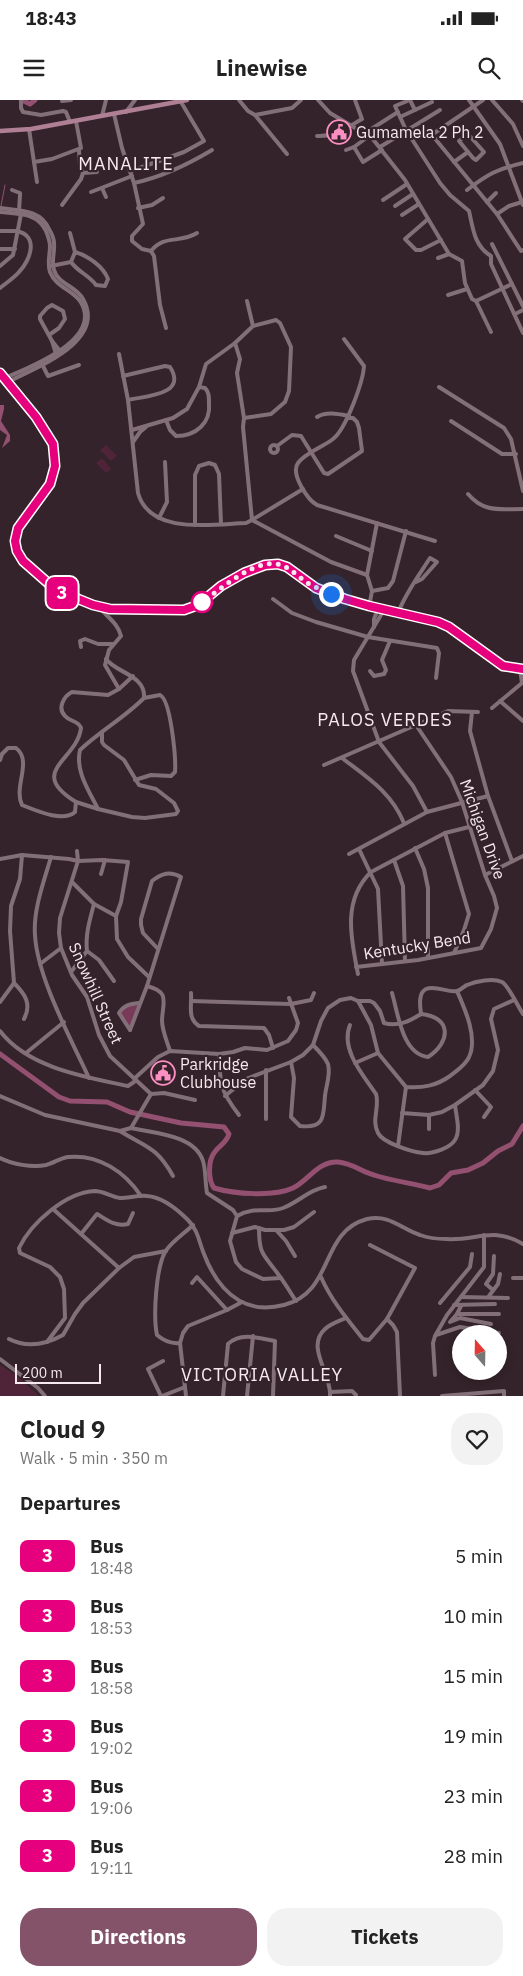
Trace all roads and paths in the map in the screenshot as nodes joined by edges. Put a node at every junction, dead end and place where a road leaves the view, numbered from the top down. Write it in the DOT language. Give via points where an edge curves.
graph roads {
  1 [pos="21,100"];
  2 [pos="71,100"];
  3 [pos="106,100"];
  4 [pos="134,100"];
  5 [pos="188,100"];
  6 [pos="239,100"];
  7 [pos="300,100"];
  8 [pos="318,100"];
  9 [pos="355,100"];
  10 [pos="410,100"];
  11 [pos="469,100"];
  12 [pos="483,100"];
  13 [pos="492,100"];
  14 [pos="62,102"];
  15 [pos="181,102"];
  16 [pos="432,102"];
  17 [pos="473,108"];
  18 [pos="414,110"];
  19 [pos="440,110"];
  20 [pos="126,112"];
  21 [pos="398,112"];
  22 [pos="114,114"];
  23 [pos="255,115"];
  24 [pos="102,116"];
  25 [pos="400,117"];
  26 [pos="73,122"];
  27 [pos="352,124"];
  28 [pos="29,129"];
  29 [pos="406,130"];
  30 [pos="0,131"];
  31 [pos="365,132"];
  32 [pos="432,135"];
  33 [pos="317,136"];
  34 [pos="369,136"];
  35 [pos="427,138"];
  36 [pos="523,146"];
  37 [pos="354,147"];
  38 [pos="381,148"];
  39 [pos="79,150"];
  40 [pos="212,150"];
  41 [pos="346,150"];
  42 [pos="468,152"];
  43 [pos="287,154"];
  44 [pos="34,162"];
  45 [pos="454,162"];
  46 [pos="523,163"];
  47 [pos="507,166"];
  48 [pos="97,172"];
  49 [pos="84,173"];
  50 [pos="132,174"];
  51 [pos="37,182"];
  52 [pos="134,183"];
  53 [pos="407,184"];
  54 [pos="473,186"];
  55 [pos="102,188"];
  56 [pos="12,190"];
  57 [pos="467,190"];
  58 [pos="91,192"];
  59 [pos="496,193"];
  60 [pos="413,194"];
  61 [pos="106,197"];
  62 [pos="163,198"];
  63 [pos="383,200"];
  64 [pos="487,202"];
  65 [pos="523,203"];
  66 [pos="419,204"];
  67 [pos="62,205"];
  68 [pos="395,206"];
  69 [pos="0,208"];
  70 [pos="138,208"];
  71 [pos="0,212"];
  72 [pos="19,213"];
  73 [pos="497,214"];
  74 [pos="402,215"];
  75 [pos="428,219"];
  76 [pos="0,231"];
  77 [pos="18,232"];
  78 [pos="70,233"];
  79 [pos="197,233"];
  80 [pos="441,240"];
  81 [pos="492,244"];
  82 [pos="0,249"];
  83 [pos="15,250"];
  84 [pos="523,250"];
  85 [pos="151,251"];
  86 [pos="75,252"];
  87 [pos="449,254"];
  88 [pos="438,258"];
  89 [pos="71,262"];
  90 [pos="0,266"];
  91 [pos="51,266"];
  92 [pos="512,284"];
  93 [pos="0,288"];
  94 [pos="501,288"];
  95 [pos="467,289"];
  96 [pos="448,295"];
  97 [pos="247,301"];
  98 [pos="476,301"];
  99 [pos="523,306"];
  100 [pos="523,310"];
  101 [pos="514,314"];
  102 [pos="254,326"];
  103 [pos="166,328"];
  104 [pos="491,332"];
  105 [pos="523,334"];
  106 [pos="49,335"];
  107 [pos="344,339"];
  108 [pos="235,343"];
  109 [pos="58,353"];
  110 [pos="120,354"];
  111 [pos="42,364"];
  112 [pos="79,365"];
  113 [pos="29,369"];
  114 [pos="0,373"];
  115 [pos="123,376"];
  116 [pos="7,380"];
  117 [pos="199,387"];
  118 [pos="439,387"];
  119 [pos="128,400"];
  120 [pos="317,417"];
  121 [pos="348,417"];
  122 [pos="244,418"];
  123 [pos="166,420"];
  124 [pos="451,421"];
  125 [pos="147,426"];
  126 [pos="132,430"];
  127 [pos="133,442"];
  128 [pos="277,446"];
  129 [pos="312,453"];
  130 [pos="516,454"];
  131 [pos="165,462"];
  132 [pos="523,471"];
  133 [pos="521,483"];
  134 [pos="303,489"];
  135 [pos="523,491"];
  136 [pos="468,494"];
  137 [pos="523,509"];
  138 [pos="159,518"];
  139 [pos="252,520"];
  140 [pos="377,523"];
  141 [pos="221,524"];
  142 [pos="196,525"];
  143 [pos="406,531"];
  144 [pos="336,536"];
  145 [pos="435,540"];
  146 [pos="372,551"];
  147 [pos="367,575"];
  148 [pos="416,582"];
  149 [pos="372,591"];
  150 [pos="273,599"];
  151 [pos="369,606"];
  152 [pos="99,607"];
  153 [pos="381,609"];
  154 [pos="398,613"];
  155 [pos="368,637"];
  156 [pos="390,641"];
  157 [pos="113,644"];
  158 [pos="81,647"];
  159 [pos="106,659"];
  160 [pos="521,669"];
  161 [pos="370,671"];
  162 [pos="133,676"];
  163 [pos="436,678"];
  164 [pos="522,683"];
  165 [pos="119,689"];
  166 [pos="144,698"];
  167 [pos="500,702"];
  168 [pos="492,708"];
  169 [pos="472,712"];
  170 [pos="478,712"];
  171 [pos="523,721"];
  172 [pos="416,725"];
  173 [pos="102,732"];
  174 [pos="379,742"];
  175 [pos="342,758"];
  176 [pos="0,760"];
  177 [pos="324,765"];
  178 [pos="135,780"];
  179 [pos="488,796"];
  180 [pos="76,802"];
  181 [pos="462,802"];
  182 [pos="98,809"];
  183 [pos="427,812"];
  184 [pos="404,823"];
  185 [pos="469,827"];
  186 [pos="445,833"];
  187 [pos="415,848"];
  188 [pos="359,849"];
  189 [pos="77,850"];
  190 [pos="349,854"];
  191 [pos="22,855"];
  192 [pos="523,856"];
  193 [pos="51,857"];
  194 [pos="0,859"];
  195 [pos="105,860"];
  196 [pos="394,860"];
  197 [pos="512,860"];
  198 [pos="78,862"];
  199 [pos="371,872"];
  200 [pos="101,874"];
  201 [pos="485,876"];
  202 [pos="72,882"];
  203 [pos="94,904"];
  204 [pos="116,916"];
  205 [pos="61,948"];
  206 [pos="481,948"];
  207 [pos="158,950"];
  208 [pos="87,951"];
  209 [pos="454,953"];
  210 [pos="428,958"];
  211 [pos="405,961"];
  212 [pos="40,964"];
  213 [pos="382,964"];
  214 [pos="356,967"];
  215 [pos="71,972"];
  216 [pos="358,974"];
  217 [pos="149,977"];
  218 [pos="114,981"];
  219 [pos="14,983"];
  220 [pos="147,986"];
  221 [pos="457,991"];
  222 [pos="392,992"];
  223 [pos="191,993"];
  224 [pos="314,993"];
  225 [pos="289,998"];
  226 [pos="514,1000"];
  227 [pos="191,1001"];
  228 [pos="358,1001"];
  229 [pos="0,1002"];
  230 [pos="139,1004"];
  231 [pos="291,1004"];
  232 [pos="523,1013"];
  233 [pos="421,1014"];
  234 [pos="24,1019"];
  235 [pos="64,1022"];
  236 [pos="399,1024"];
  237 [pos="350,1025"];
  238 [pos="0,1031"];
  239 [pos="313,1045"];
  240 [pos="273,1048"];
  241 [pos="170,1051"];
  242 [pos="26,1053"];
  243 [pos="378,1053"];
  244 [pos="220,1054"];
  245 [pos="291,1062"];
  246 [pos="356,1063"];
  247 [pos="266,1070"];
  248 [pos="89,1078"];
  249 [pos="135,1078"];
  250 [pos="406,1087"];
  251 [pos="476,1090"];
  252 [pos="151,1094"];
  253 [pos="0,1096"];
  254 [pos="225,1096"];
  255 [pos="195,1100"];
  256 [pos="455,1105"];
  257 [pos="402,1113"];
  258 [pos="239,1115"];
  259 [pos="429,1115"];
  260 [pos="484,1117"];
  261 [pos="266,1119"];
  262 [pos="131,1128"];
  263 [pos="429,1130"];
  264 [pos="120,1131"];
  265 [pos="398,1146"];
  266 [pos="0,1158"];
  267 [pos="173,1176"];
  268 [pos="326,1187"];
  269 [pos="141,1196"];
  270 [pos="52,1209"];
  271 [pos="314,1212"];
  272 [pos="132,1213"];
  273 [pos="237,1216"];
  274 [pos="193,1225"];
  275 [pos="259,1228"];
  276 [pos="276,1230"];
  277 [pos="232,1233"];
  278 [pos="81,1234"];
  279 [pos="484,1235"];
  280 [pos="523,1244"];
  281 [pos="370,1245"];
  282 [pos="166,1251"];
  283 [pos="155,1252"];
  284 [pos="472,1254"];
  285 [pos="295,1256"];
  286 [pos="494,1256"];
  287 [pos="163,1258"];
  288 [pos="119,1268"];
  289 [pos="500,1274"];
  290 [pos="321,1277"];
  291 [pos="281,1278"];
  292 [pos="513,1278"];
  293 [pos="523,1278"];
  294 [pos="192,1283"];
  295 [pos="458,1283"];
  296 [pos="467,1289"];
  297 [pos="494,1290"];
  298 [pos="489,1296"];
  299 [pos="460,1297"];
  300 [pos="508,1298"];
  301 [pos="296,1301"];
  302 [pos="242,1302"];
  303 [pos="440,1303"];
  304 [pos="495,1304"];
  305 [pos="454,1305"];
  306 [pos="461,1306"];
  307 [pos="227,1310"];
  308 [pos="456,1314"];
  309 [pos="499,1314"];
  310 [pos="346,1318"];
  311 [pos="387,1319"];
  312 [pos="450,1322"];
  313 [pos="492,1324"];
  314 [pos="441,1325"];
  315 [pos="452,1329"];
  316 [pos="253,1336"];
  317 [pos="435,1336"];
  318 [pos="9,1339"];
  319 [pos="48,1342"];
  320 [pos="180,1343"];
  321 [pos="0,1359"];
  322 [pos="163,1361"];
  323 [pos="435,1375"];
  324 [pos="185,1387"];
  325 [pos="330,1394"];
  326 [pos="481,1394"];
  327 [pos="356,1395"];
  328 [pos="455,1395"];
  329 [pos="469,1395"];
  330 [pos="45,1396"];
  331 [pos="161,1396"];
  332 [pos="186,1396"];
  333 [pos="223,1396"];
  334 [pos="248,1396"];
  335 [pos="273,1396"];
  336 [pos="400,1396"];
  337 [pos="442,1396"];
  338 [pos="504,1396"];
  1 -- 26 [label="street" via="23,112 41,116 63,111"];
  2 -- 14 [label="street"];
  3 -- 24 [label="street"];
  4 -- 20 [label="street"];
  5 -- 15 [label="main road"];
  6 -- 23 [label="street"];
  7 -- 23 [label="street" via="292,108"];
  8 -- 27 [label="street" via="330,113"];
  9 -- 27 [label="street" via="362,119"];
  10 -- 18 [label="street"];
  10 -- 21 [label="street" via="395,106"];
  11 -- 17 [label="street"];
  12 -- 17 [label="street"];
  13 -- 36 [label="street" via="513,124"];
  15 -- 20 [label="main road"];
  15 -- 50 [label="street" via="204,141"];
  16 -- 18 [label="street"];
  17 -- 32 [label="street"];
  17 -- 47 [label="street" via="500,144"];
  18 -- 25 [label="street"];
  19 -- 29 [label="street"];
  20 -- 22 [label="main road"];
  21 -- 25 [label="street"];
  21 -- 31 [label="street"];
  22 -- 24 [label="main road"];
  22 -- 50 [label="street"];
  23 -- 43 [label="street"];
  24 -- 26 [label="main road"];
  25 -- 29 [label="street"];
  26 -- 28 [label="main road"];
  26 -- 39 [label="street" via="81,146"];
  27 -- 31 [label="street"];
  27 -- 33 [label="street" via="328,136"];
  28 -- 30 [label="main road"];
  28 -- 44 [label="street"];
  29 -- 38 [label="street"];
  29 -- 94 [label="street" via="440,183 469,211 475,238 491,256"];
  31 -- 34 [label="street"];
  32 -- 35 [label="street"];
  32 -- 45 [label="street"];
  34 -- 37 [label="street"];
  34 -- 38 [label="street"];
  37 -- 38 [label="street" via="363,162"];
  37 -- 41 [label="street"];
  38 -- 53 [label="street"];
  39 -- 44 [label="street"];
  39 -- 49 [label="street"];
  40 -- 52 [label="street" via="178,169"];
  42 -- 42 [label="street" via="459,140 468,134 484,153 476,160"];
  42 -- 45 [label="street"];
  44 -- 51 [label="street"];
  45 -- 54 [label="street"];
  46 -- 47 [label="street"];
  47 -- 54 [label="street"];
  47 -- 65 [label="street"];
  48 -- 49 [label="street"];
  49 -- 67 [label="street"];
  50 -- 52 [label="street"];
  50 -- 55 [label="street"];
  52 -- 70 [label="street"];
  53 -- 60 [label="street"];
  53 -- 63 [label="street"];
  54 -- 57 [label="street"];
  54 -- 64 [label="street"];
  55 -- 58 [label="street"];
  55 -- 61 [label="street"];
  56 -- 72 [label="street" via="20,192"];
  59 -- 64 [label="street"];
  60 -- 66 [label="street"];
  60 -- 68 [label="street"];
  62 -- 70 [label="street"];
  64 -- 73 [label="street"];
  65 -- 73 [label="street" via="509,206"];
  66 -- 74 [label="street"];
  66 -- 75 [label="street"];
  69 -- 72 [label="street"];
  70 -- 85 [label="street" via="143,225 132,240 142,249"];
  71 -- 72 [label="street"];
  72 -- 77 [label="street"];
  72 -- 91 [label="street" via="36,214 46,222 54,243"];
  73 -- 84 [label="street"];
  75 -- 80 [label="street"];
  75 -- 80 [label="street" via="405,240 416,250"];
  76 -- 77 [label="street"];
  77 -- 83 [label="street"];
  77 -- 93 [label="street" via="27,235 30,241 28,260 19,273"];
  78 -- 86 [label="street"];
  79 -- 85 [label="street" via="183,240 166,239"];
  80 -- 87 [label="street"];
  81 -- 92 [label="street"];
  82 -- 83 [label="street"];
  83 -- 90 [label="street" via="14,255"];
  85 -- 103 [label="street"];
  86 -- 89 [label="street"];
  86 -- 89 [label="street" via="101,269 106,274 107,283 99,287"];
  87 -- 88 [label="street"];
  87 -- 95 [label="street" via="462,261"];
  89 -- 91 [label="street"];
  91 -- 109 [label="street" via="59,279 82,296 87,312 81,338"];
  92 -- 94 [label="street"];
  92 -- 99 [label="street"];
  94 -- 98 [label="street"];
  94 -- 101 [label="street"];
  95 -- 96 [label="street"];
  95 -- 98 [label="street"];
  97 -- 102 [label="street"];
  98 -- 104 [label="street"];
  100 -- 101 [label="street"];
  101 -- 105 [label="street"];
  102 -- 108 [label="street"];
  102 -- 122 [label="street" via="276,320 280,324 291,347 289,391 285,402 271,414"];
  106 -- 106 [label="street" via="40,316 52,305 61,309 65,319"];
  106 -- 109 [label="street"];
  107 -- 121 [label="street" via="364,366 361,384"];
  108 -- 117 [label="street" via="206,364"];
  108 -- 122 [label="street" via="240,358 238,378"];
  109 -- 111 [label="street"];
  109 -- 113 [label="street"];
  110 -- 115 [label="street"];
  111 -- 112 [label="street" via="48,376"];
  111 -- 113 [label="street"];
  113 -- 116 [label="street"];
  114 -- 116 [label="main road"];
  115 -- 119 [label="street"];
  115 -- 119 [label="street" via="165,366 170,366 174,372 173,384 166,392"];
  116 -- 152 [label="main road" via="51,439 55,457 50,484 18,528 15,548 23,561 52,588"];
  117 -- 123 [label="street" via="187,409"];
  117 -- 123 [label="street" via="208,393 209,414 203,425 184,436 176,436"];
  118 -- 130 [label="street" via="504,428"];
  119 -- 126 [label="street"];
  120 -- 121 [label="street" via="321,414"];
  121 -- 129 [label="street" via="335,438"];
  121 -- 129 [label="street" via="357,422 361,453 327,474"];
  122 -- 139 [label="street"];
  123 -- 125 [label="street"];
  124 -- 130 [label="street" via="502,454"];
  125 -- 126 [label="street"];
  125 -- 127 [label="street"];
  126 -- 127 [label="street"];
  127 -- 138 [label="street" via="140,498 146,508"];
  128 -- 129 [label="street" via="289,436 298,435"];
  129 -- 134 [label="street" via="298,462 296,468"];
  130 -- 133 [label="street"];
  131 -- 138 [label="street" via="168,502"];
  132 -- 133 [label="street"];
  133 -- 135 [label="street"];
  134 -- 139 [label="street"];
  134 -- 140 [label="street" via="317,505"];
  136 -- 137 [label="street" via="485,508"];
  138 -- 142 [label="street" via="177,524"];
  139 -- 141 [label="street"];
  139 -- 147 [label="street" via="331,562"];
  140 -- 143 [label="street"];
  140 -- 146 [label="street"];
  141 -- 142 [label="street"];
  141 -- 142 [label="street" via="219,474 209,463 199,466 195,475"];
  143 -- 145 [label="street"];
  143 -- 149 [label="street" via="393,581 388,588"];
  144 -- 146 [label="street"];
  146 -- 147 [label="street"];
  147 -- 149 [label="street"];
  148 -- 148 [label="street" via="430,558 437,562 422,579"];
  148 -- 154 [label="street"];
  149 -- 151 [label="street"];
  150 -- 155 [label="street" via="292,613"];
  151 -- 152 [label="main road" via="316,588 285,566 275,564 244,573 189,609"];
  151 -- 153 [label="main road"];
  152 -- 157 [label="street" via="120,630 121,636"];
  153 -- 154 [label="main road"];
  153 -- 155 [label="street"];
  154 -- 160 [label="main road" via="449,627 503,666"];
  155 -- 156 [label="street"];
  155 -- 174 [label="street" via="354,660 353,671"];
  156 -- 161 [label="street" via="382,660 386,670 384,674 374,676"];
  156 -- 163 [label="street" via="437,648"];
  157 -- 158 [label="street" via="98,644 85,639 80,643"];
  157 -- 159 [label="street"];
  159 -- 162 [label="street" via="111,666"];
  159 -- 165 [label="street" via="106,670"];
  160 -- 164 [label="street"];
  162 -- 165 [label="street"];
  162 -- 166 [label="street" via="143,690"];
  164 -- 167 [label="street"];
  165 -- 180 [label="street" via="108,695 72,692 63,699 63,714 79,723 81,728 78,739 58,766 54,779 58,789"];
  166 -- 173 [label="street"];
  166 -- 178 [label="street" via="160,695 164,699 172,731 176,772 171,776 150,775"];
  167 -- 168 [label="street"];
  167 -- 171 [label="street"];
  169 -- 170 [label="street"];
  169 -- 172 [label="street" via="448,710"];
  169 -- 179 [label="street" via="470,731"];
  172 -- 174 [label="street"];
  172 -- 181 [label="street, Michigan Drive" via="451,777"];
  173 -- 178 [label="street" via="104,745 124,760"];
  173 -- 182 [label="street" via="80,750 78,758 83,780"];
  174 -- 175 [label="street"];
  174 -- 183 [label="street" via="413,786"];
  175 -- 177 [label="street"];
  175 -- 184 [label="street" via="386,794 399,810"];
  176 -- 180 [label="street" via="8,748 16,748 21,753 24,763 18,795 22,805 62,817 75,812"];
  178 -- 182 [label="street" via="142,787 156,789 174,803 178,809 176,814 132,818"];
  179 -- 181 [label="street"];
  179 -- 197 [label="street"];
  180 -- 182 [label="street"];
  181 -- 183 [label="street"];
  181 -- 185 [label="street, Michigan Drive"];
  183 -- 184 [label="street"];
  184 -- 188 [label="street"];
  185 -- 186 [label="street"];
  185 -- 201 [label="street, Michigan Drive"];
  186 -- 187 [label="street"];
  186 -- 209 [label="street" via="469,914"];
  187 -- 196 [label="street"];
  187 -- 210 [label="street" via="428,888"];
  188 -- 190 [label="street"];
  188 -- 199 [label="street"];
  189 -- 198 [label="street, Snowhill Street"];
  191 -- 193 [label="street"];
  191 -- 194 [label="street"];
  191 -- 219 [label="street" via="20,879 11,906"];
  192 -- 197 [label="street"];
  193 -- 198 [label="street"];
  193 -- 212 [label="street" via="34,934"];
  195 -- 198 [label="street"];
  195 -- 200 [label="street"];
  195 -- 204 [label="street" via="128,862"];
  196 -- 199 [label="street"];
  196 -- 211 [label="street" via="403,886"];
  197 -- 201 [label="street"];
  198 -- 202 [label="street, Snowhill Street"];
  199 -- 213 [label="street" via="378,889"];
  199 -- 214 [label="street, Kentucky Bend" via="355,894 351,908 351,941"];
  201 -- 206 [label="street, Michigan Drive" via="497,908"];
  202 -- 203 [label="street"];
  202 -- 205 [label="street, Snowhill Street" via="60,918"];
  203 -- 204 [label="street"];
  203 -- 208 [label="street" via="89,920"];
  204 -- 217 [label="street" via="117,939 121,947"];
  205 -- 212 [label="street"];
  205 -- 215 [label="street, Snowhill Street"];
  206 -- 209 [label="street, Kentucky Bend"];
  207 -- 207 [label="street" via="143,932 140,919 152,881 166,873 174,873 181,877"];
  207 -- 217 [label="street"];
  208 -- 215 [label="street"];
  208 -- 218 [label="street" via="100,960"];
  209 -- 210 [label="street, Kentucky Bend"];
  210 -- 211 [label="street, Kentucky Bend"];
  211 -- 213 [label="street, Kentucky Bend"];
  212 -- 235 [label="street"];
  213 -- 214 [label="street, Kentucky Bend"];
  214 -- 216 [label="street, Kentucky Bend"];
  215 -- 249 [label="street, Snowhill Street" via="87,997 110,1056"];
  217 -- 220 [label="street"];
  219 -- 229 [label="street"];
  219 -- 234 [label="street" via="24,993 28,1006"];
  220 -- 230 [label="street"];
  220 -- 241 [label="street" via="158,989 164,1000 162,1021"];
  221 -- 226 [label="street" via="478,982 500,981"];
  221 -- 233 [label="street" via="425,989 421,994"];
  221 -- 250 [label="street" via="472,1040 468,1060 431,1086"];
  222 -- 236 [label="street"];
  223 -- 227 [label="street"];
  224 -- 231 [label="street" via="311,1000"];
  225 -- 231 [label="street"];
  226 -- 232 [label="street"];
  226 -- 251 [label="street" via="494,1009 491,1014 497,1059 493,1071"];
  227 -- 231 [label="street"];
  227 -- 240 [label="street" via="190,1018 199,1026 264,1028"];
  228 -- 236 [label="street" via="374,1003 384,1023"];
  228 -- 239 [label="street" via="351,998 340,1000 328,1008"];
  228 -- 243 [label="street" via="371,1024"];
  230 -- 230 [label="street" via="136,1012 130,1030 119,1013 128,1005"];
  231 -- 240 [label="street" via="298,1023 296,1030 288,1041"];
  233 -- 236 [label="street"];
  233 -- 236 [label="street" via="441,1020 444,1029 441,1046 428,1057 419,1056 412,1049"];
  235 -- 242 [label="street"];
  235 -- 248 [label="street"];
  237 -- 246 [label="street" via="348,1044"];
  238 -- 242 [label="street"];
  239 -- 245 [label="street"];
  239 -- 245 [label="street" via="325,1058 329,1075 325,1114 314,1126 300,1126 291,1117 294,1078"];
  240 -- 244 [label="street" via="245,1048"];
  241 -- 244 [label="street"];
  241 -- 249 [label="street" via="158,1057"];
  242 -- 248 [label="street" via="54,1068"];
  243 -- 246 [label="street"];
  243 -- 250 [label="street"];
  244 -- 254 [label="street" via="220,1078"];
  245 -- 247 [label="street"];
  246 -- 265 [label="street" via="378,1100 375,1123 378,1132"];
  247 -- 254 [label="street" via="246,1079"];
  247 -- 261 [label="street"];
  248 -- 249 [label="street" via="128,1086"];
  249 -- 252 [label="street, Snowhill Street"];
  250 -- 257 [label="street"];
  251 -- 256 [label="street"];
  251 -- 260 [label="street" via="492,1107"];
  252 -- 255 [label="street" via="164,1093"];
  252 -- 262 [label="street"];
  253 -- 264 [label="street" via="45,1115"];
  254 -- 258 [label="street"];
  256 -- 259 [label="street"];
  256 -- 265 [label="street" via="458,1129 454,1141 432,1153"];
  257 -- 259 [label="street"];
  257 -- 265 [label="street"];
  259 -- 263 [label="street"];
  262 -- 264 [label="street"];
  262 -- 273 [label="street" via="177,1137 194,1147 203,1158 207,1192"];
  264 -- 267 [label="street" via="154,1150"];
  266 -- 269 [label="street" via="39,1166 68,1157 106,1164 127,1178"];
  268 -- 273 [label="street" via="316,1188 284,1208 256,1209"];
  269 -- 270 [label="street" via="118,1198 97,1191 87,1192"];
  269 -- 274 [label="street" via="164,1202"];
  270 -- 278 [label="street"];
  270 -- 319 [label="street" via="32,1226 19,1248 20,1253 50,1267 60,1277 64,1289 66,1318"];
  271 -- 276 [label="street" via="294,1227"];
  272 -- 278 [label="street" via="128,1224 121,1226 97,1214"];
  273 -- 277 [label="street"];
  274 -- 282 [label="street"];
  274 -- 302 [label="street" via="216,1280"];
  275 -- 276 [label="street"];
  275 -- 277 [label="street"];
  275 -- 291 [label="street" via="265,1260"];
  276 -- 285 [label="street"];
  277 -- 291 [label="street" via="230,1241 236,1262 242,1269 262,1279"];
  278 -- 288 [label="street"];
  279 -- 280 [label="street" via="502,1236"];
  279 -- 290 [label="street" via="452,1240 420,1235 387,1219 368,1219 340,1236"];
  279 -- 296 [label="street" via="484,1267"];
  281 -- 311 [label="street" via="415,1268"];
  282 -- 283 [label="street"];
  282 -- 287 [label="street"];
  283 -- 287 [label="street"];
  283 -- 288 [label="street" via="134,1257"];
  284 -- 295 [label="street" via="470,1267"];
  286 -- 297 [label="street" via="493,1274 486,1284"];
  287 -- 320 [label="street" via="158,1272 155,1326 157,1335 163,1340"];
  288 -- 319 [label="street" via="83,1303 63,1336"];
  289 -- 297 [label="street"];
  290 -- 301 [label="street"];
  290 -- 310 [label="street"];
  291 -- 301 [label="street"];
  292 -- 293 [label="street"];
  294 -- 307 [label="street" via="197,1277"];
  295 -- 296 [label="street"];
  295 -- 303 [label="street"];
  296 -- 299 [label="street"];
  297 -- 298 [label="street"];
  298 -- 299 [label="street"];
  298 -- 300 [label="street"];
  299 -- 305 [label="street"];
  301 -- 302 [label="street" via="274,1307 257,1307"];
  302 -- 307 [label="street"];
  304 -- 306 [label="street"];
  305 -- 306 [label="street"];
  305 -- 314 [label="street"];
  306 -- 308 [label="street"];
  307 -- 320 [label="street" via="188,1326"];
  308 -- 309 [label="street"];
  308 -- 312 [label="street"];
  310 -- 311 [label="street" via="367,1341"];
  310 -- 325 [label="street" via="325,1328 318,1340 318,1354 328,1376"];
  311 -- 336 [label="street" via="397,1332"];
  312 -- 313 [label="street" via="460,1318"];
  312 -- 314 [label="street"];
  314 -- 317 [label="street"];
  315 -- 317 [label="street"];
  316 -- 333 [label="street" via="234,1338 228,1344"];
  316 -- 334 [label="street"];
  316 -- 335 [label="street" via="275,1341"];
  317 -- 323 [label="street"];
  318 -- 319 [label="street" via="26,1346"];
  320 -- 324 [label="street"];
  321 -- 330 [label="street"];
  322 -- 331 [label="street" via="148,1369"];
  324 -- 331 [label="street"];
  324 -- 332 [label="street"];
  325 -- 327 [label="street" via="352,1391"];
  326 -- 329 [label="street"];
  326 -- 338 [label="street" via="504,1391"];
  328 -- 329 [label="street"];
  328 -- 337 [label="street"];
}
